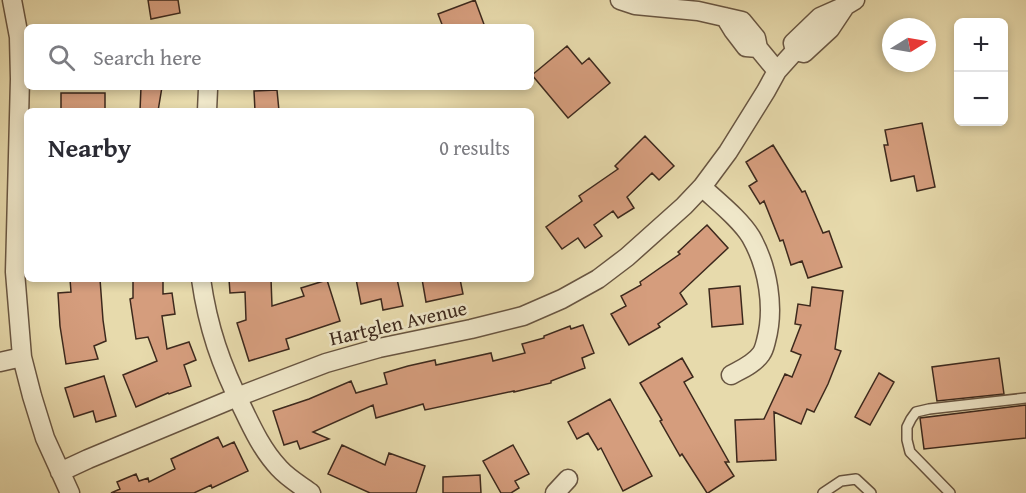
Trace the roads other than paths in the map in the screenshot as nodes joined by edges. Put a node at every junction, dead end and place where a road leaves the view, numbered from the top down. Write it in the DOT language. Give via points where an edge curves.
graph roads {
  1 [pos="12,0"];
  2 [pos="620,0"];
  3 [pos="850,3"];
  4 [pos="777,71"];
  5 [pos="208,90"];
  6 [pos="207,108"];
  7 [pos="702,187"];
  8 [pos="202,282"];
  9 [pos="22,357"];
  10 [pos="0,362"];
  11 [pos="731,375"];
  12 [pos="237,397"];
  13 [pos="1026,398"];
  14 [pos="60,472"];
  15 [pos="568,479"];
  16 [pos="70,493"];
  17 [pos="311,493"];
  18 [pos="555,493"];
  19 [pos="823,493"];
  20 [pos="871,493"];
  21 [pos="950,493"];
  1 -- 9 [label="street" via="19,38 15,272"];
  2 -- 4 [label="street" via="725,17 746,47 758,48"];
  3 -- 4 [label="street, Hartglen Avenue" via="830,29 804,53 795,51"];
  4 -- 7 [label="street, Hartglen Avenue"];
  5 -- 6 [label="street"];
  7 -- 11 [label="street" via="751,237 770,302 763,352"];
  7 -- 12 [label="street, Hartglen Avenue" via="598,279 544,308 492,324 351,355"];
  8 -- 12 [label="street" via="216,348"];
  9 -- 10 [label="street"];
  9 -- 14 [label="street"];
  12 -- 14 [label="street, Hartglen Avenue"];
  12 -- 17 [label="street" via="268,454 288,477"];
  13 -- 21 [label="lane" via="929,409 916,412 910,419 910,452"];
  14 -- 16 [label="street"];
  15 -- 18 [label="street"];
  19 -- 20 [label="lane" via="841,481 856,479"];
}
